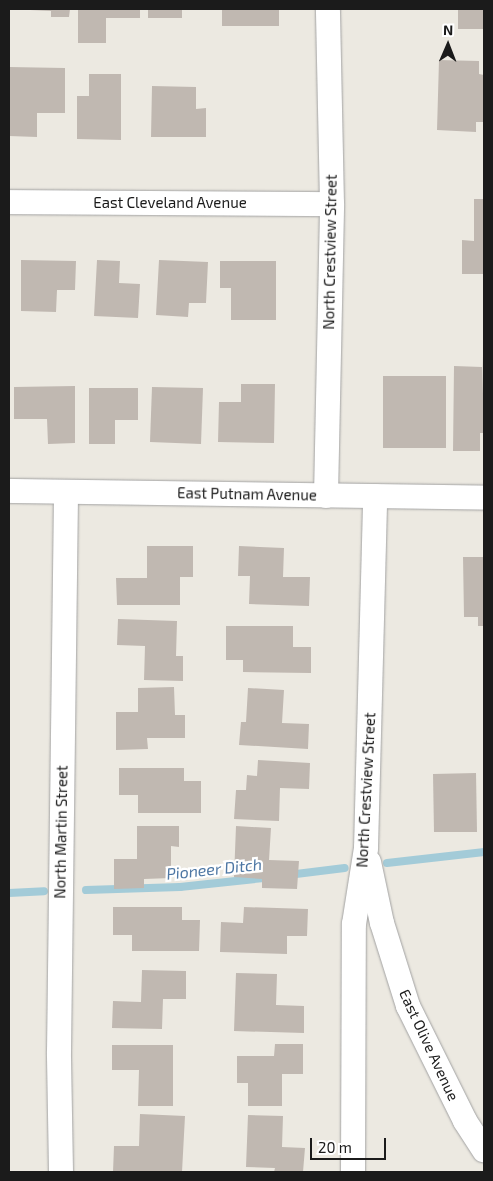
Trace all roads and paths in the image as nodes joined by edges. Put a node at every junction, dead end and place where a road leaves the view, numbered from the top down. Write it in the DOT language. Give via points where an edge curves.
graph roads {
  1 [pos="328,9"];
  2 [pos="9,202"];
  3 [pos="332,204"];
  4 [pos="9,491"];
  5 [pos="66,492"];
  6 [pos="326,496"];
  7 [pos="375,496"];
  8 [pos="484,498"];
  9 [pos="366,848"];
  10 [pos="484,1150"];
  11 [pos="61,1172"];
  12 [pos="353,1172"];
  1 -- 3 [label="street, North Crestview Street"];
  2 -- 3 [label="street, East Cleveland Avenue"];
  3 -- 6 [label="street, North Crestview Street"];
  4 -- 5 [label="street, East Putnam Avenue"];
  5 -- 6 [label="street, East Putnam Avenue"];
  5 -- 11 [label="street, North Martin Street" via="58,1052"];
  6 -- 7 [label="street, East Putnam Avenue"];
  7 -- 8 [label="street, East Putnam Avenue"];
  7 -- 9 [label="street, North Crestview Street"];
  9 -- 10 [label="street, East Olive Avenue" via="382,923 408,1006 465,1121"];
  9 -- 12 [label="street, North Crestview Street" via="354,924"];
}
